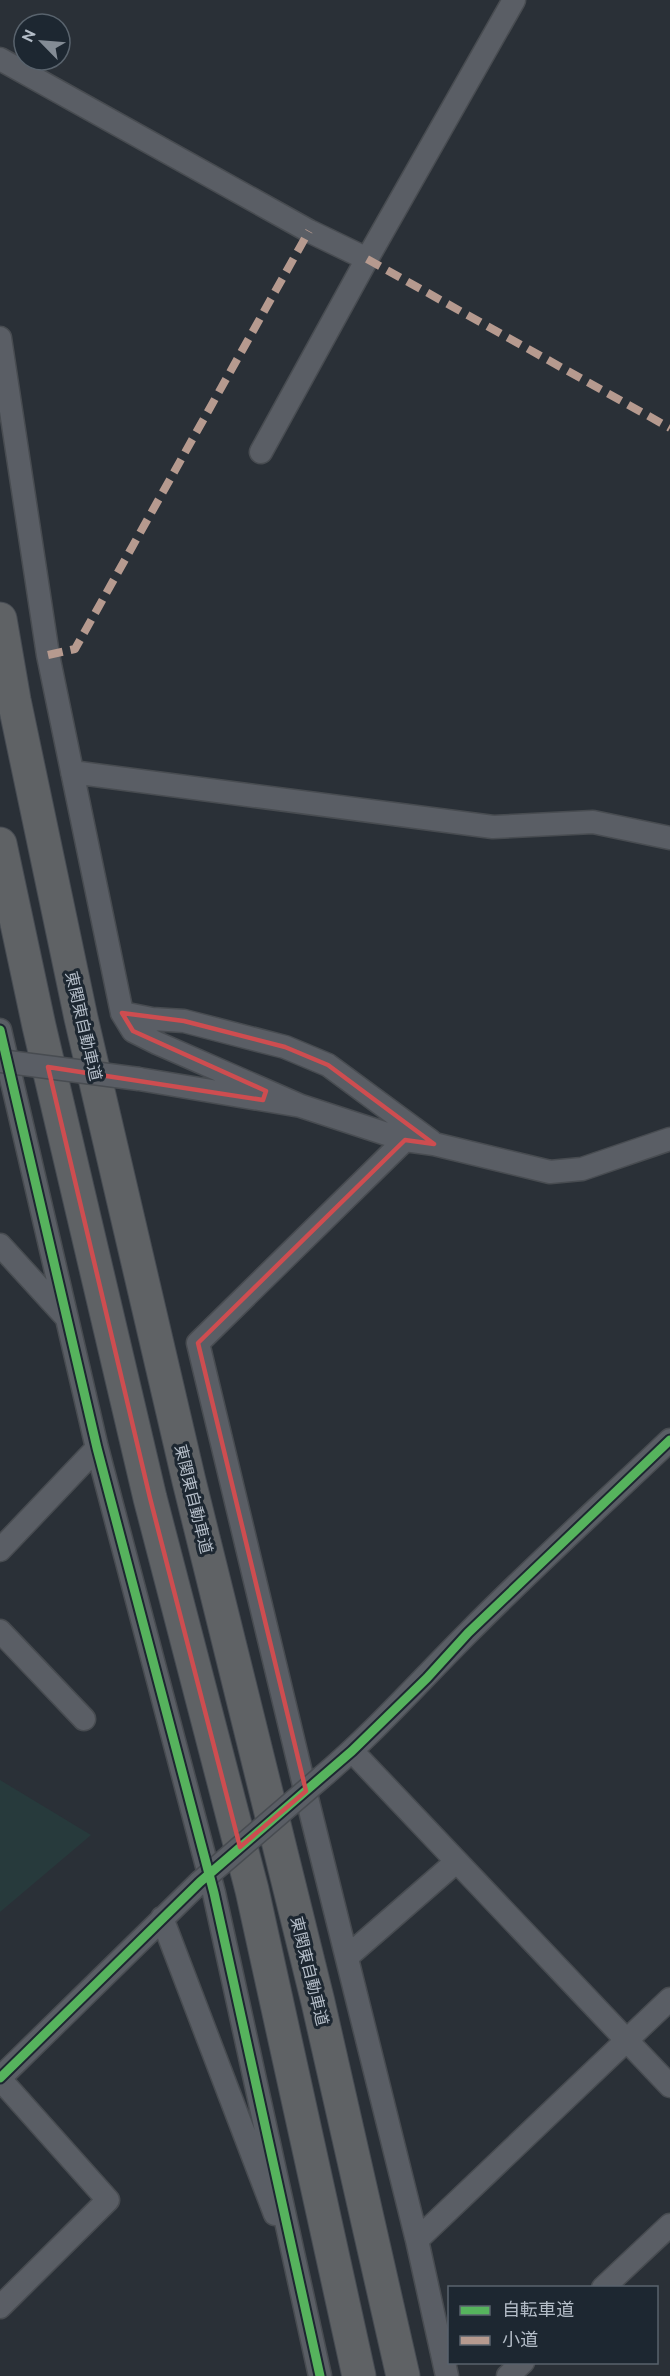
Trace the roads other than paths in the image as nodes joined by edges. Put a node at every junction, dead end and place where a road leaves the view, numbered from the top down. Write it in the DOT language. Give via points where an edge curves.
graph roads {
  1 [pos="514,0"];
  2 [pos="0,59"];
  3 [pos="367,259"];
  4 [pos="0,338"];
  5 [pos="261,452"];
  6 [pos="0,619"];
  7 [pos="72,772"];
  8 [pos="670,838"];
  9 [pos="0,844"];
  10 [pos="122,1012"];
  11 [pos="0,1030"];
  12 [pos="0,1061"];
  13 [pos="301,1106"];
  14 [pos="670,1138"];
  15 [pos="405,1140"];
  16 [pos="435,1144"];
  17 [pos="0,1245"];
  18 [pos="67,1318"];
  19 [pos="670,1440"];
  20 [pos="97,1448"];
  21 [pos="0,1550"];
  22 [pos="0,1631"];
  23 [pos="84,1719"];
  24 [pos="352,1751"];
  25 [pos="456,1862"];
  26 [pos="162,1918"];
  27 [pos="347,1957"];
  28 [pos="670,1999"];
  29 [pos="627,2039"];
  30 [pos="0,2079"];
  31 [pos="670,2086"];
  32 [pos="670,2225"];
  33 [pos="292,2238"];
  34 [pos="417,2240"];
  35 [pos="605,2286"];
  36 [pos="0,2307"];
  37 [pos="521,2364"];
  38 [pos="320,2376"];
  39 [pos="359,2376"];
  40 [pos="403,2376"];
  41 [pos="447,2376"];
  42 [pos="508,2376"];
  1 -- 3 [label="street"];
  2 -- 3 [label="street" via="309,231"];
  3 -- 5 [label="street"];
  4 -- 7 [label="street" via="46,644"];
  6 -- 40 [label="highway, 東関東自動車道" via="81,1018 189,1481 321,2013"];
  7 -- 8 [label="street" via="492,828 593,822"];
  7 -- 10 [label="street"];
  9 -- 39 [label="highway" via="150,1498 252,1890"];
  10 -- 13 [label="street" via="133,1031"];
  10 -- 16 [label="street" via="183,1021 285,1047 328,1065"];
  11 -- 18 [label="street"];
  12 -- 13 [label="street, bridge"];
  13 -- 15 [label="street"];
  14 -- 16 [label="street" via="582,1168 550,1172"];
  15 -- 16 [label="street"];
  15 -- 27 [label="street" via="198,1343"];
  17 -- 18 [label="street"];
  18 -- 20 [label="street"];
  19 -- 24 [label="street" via="468,1633"];
  20 -- 21 [label="street"];
  20 -- 33 [label="street" via="214,1893"];
  22 -- 23 [label="street"];
  24 -- 25 [label="street"];
  24 -- 26 [label="street, bridge"];
  25 -- 27 [label="street"];
  25 -- 29 [label="street"];
  26 -- 30 [label="street"];
  26 -- 33 [label="street" via="277,2220"];
  27 -- 34 [label="street"];
  28 -- 29 [label="street"];
  29 -- 31 [label="street"];
  29 -- 34 [label="street"];
  30 -- 36 [label="street" via="108,2200"];
  32 -- 35 [label="street"];
  33 -- 38 [label="street"];
  34 -- 41 [label="street"];
  37 -- 42 [label="street"];
}
